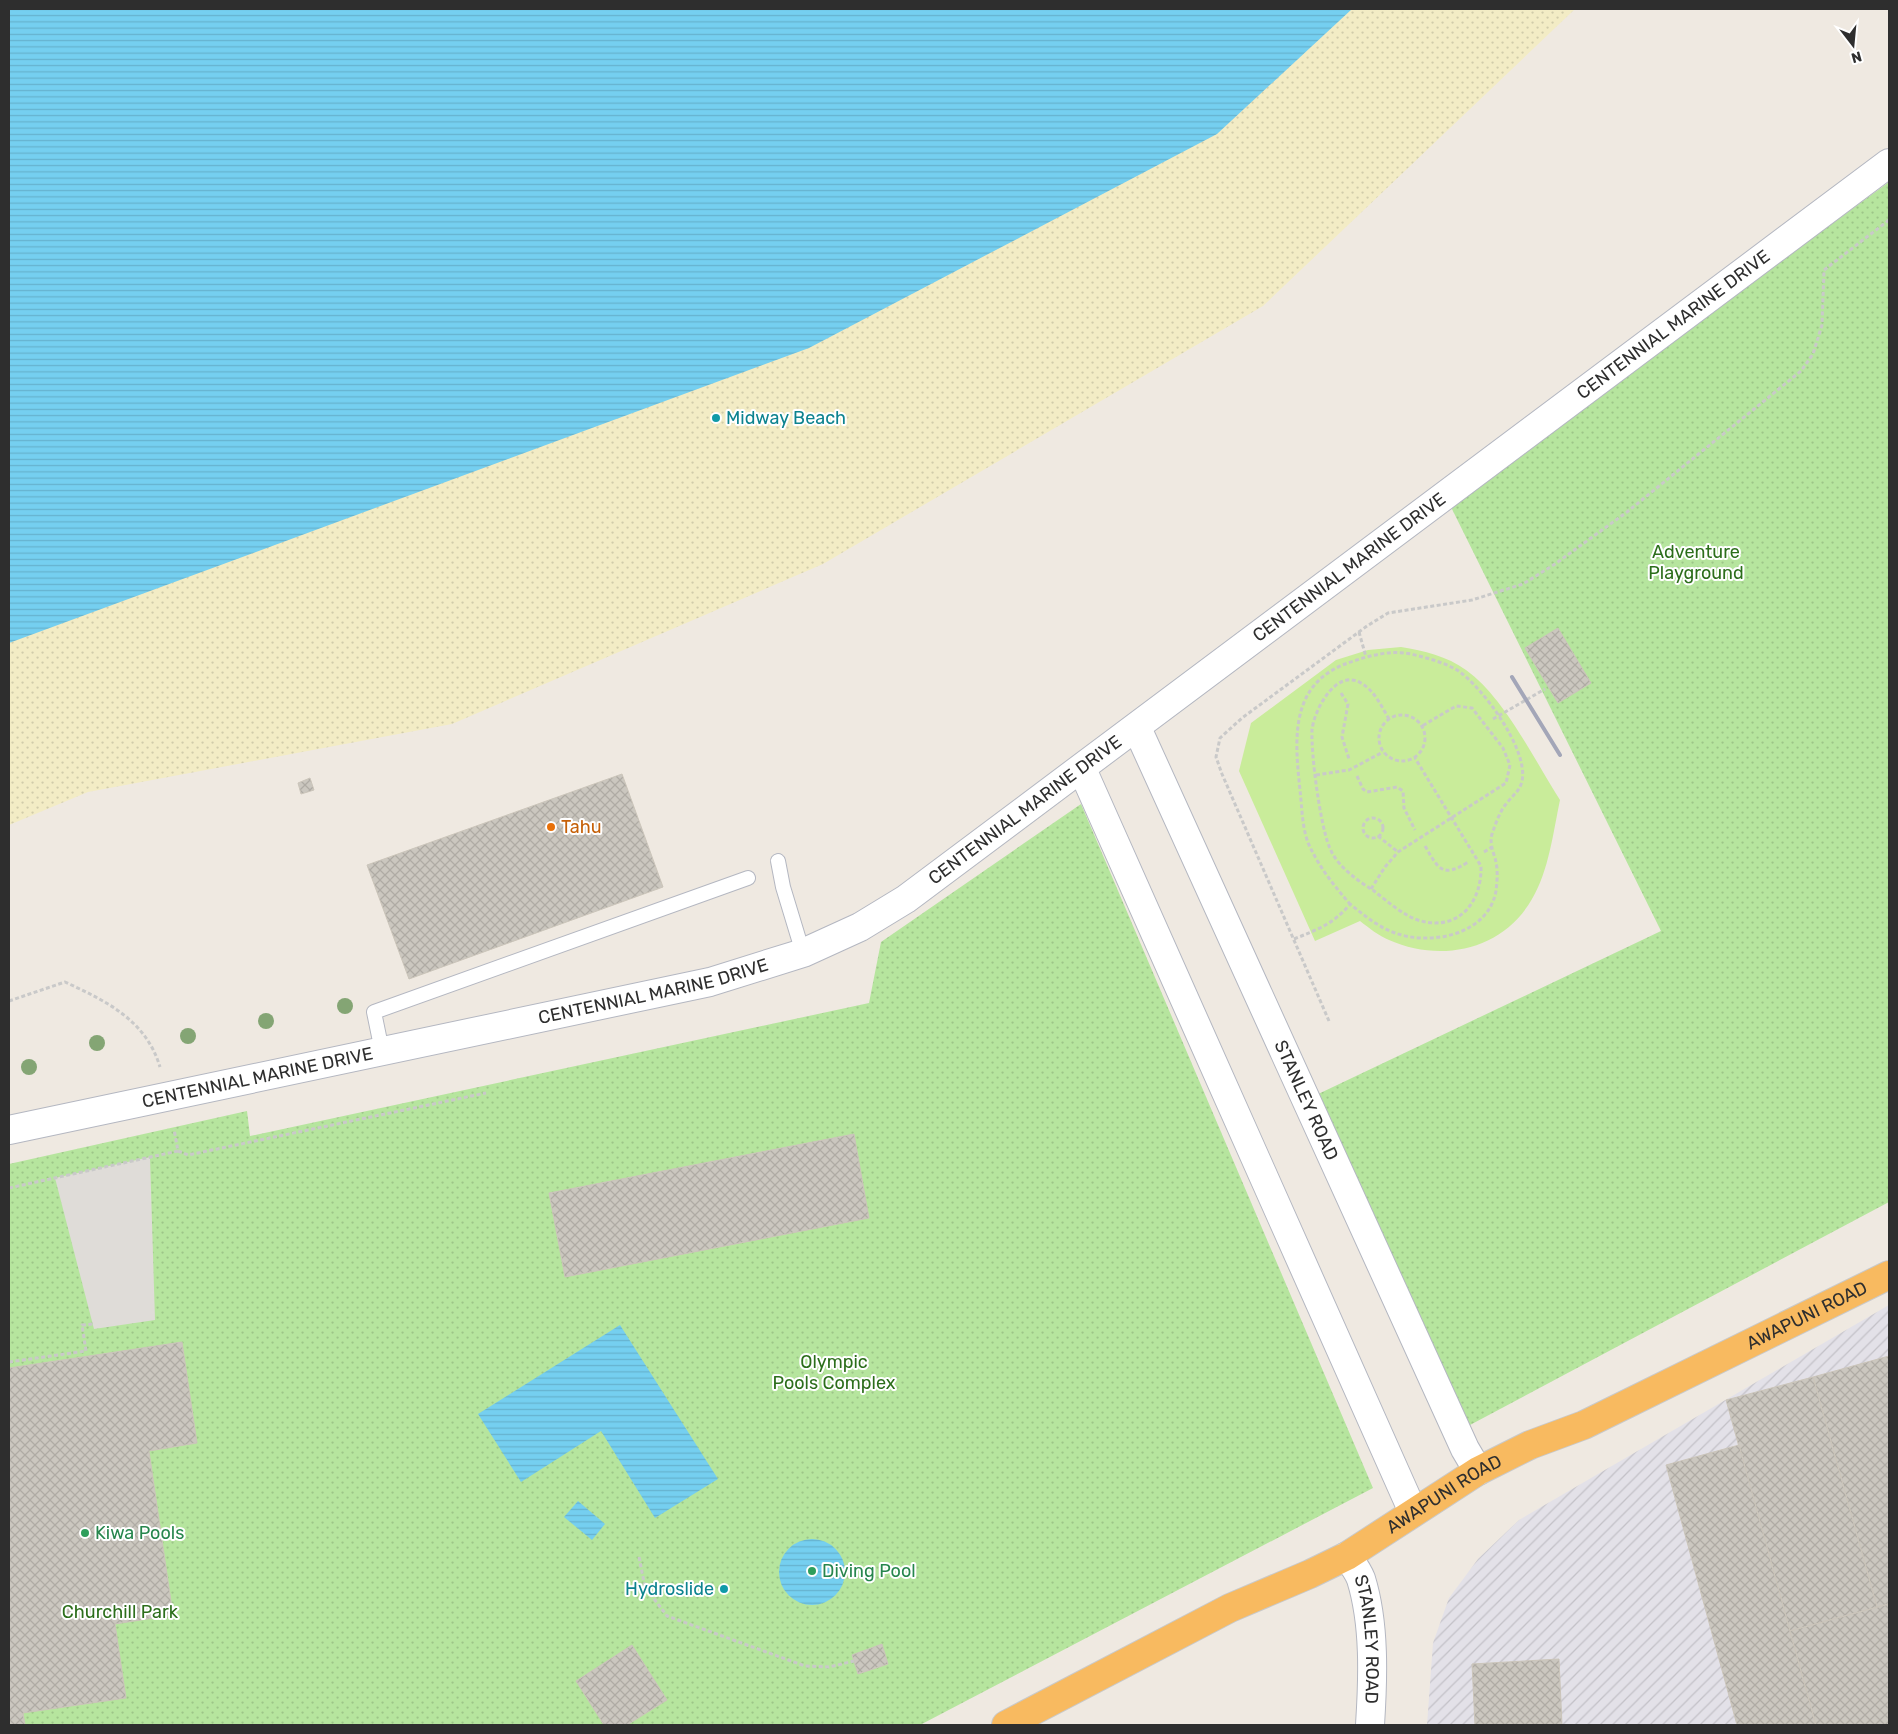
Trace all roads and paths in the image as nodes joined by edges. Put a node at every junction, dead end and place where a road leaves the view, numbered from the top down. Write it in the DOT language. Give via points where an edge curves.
graph roads {
  1 [pos="1889,163"];
  2 [pos="1889,220"];
  3 [pos="1359,632"];
  4 [pos="1366,657"];
  5 [pos="1327,673"];
  6 [pos="1331,679"];
  7 [pos="1545,688"];
  8 [pos="1341,693"];
  9 [pos="1498,716"];
  10 [pos="1389,719"];
  11 [pos="1494,719"];
  12 [pos="1422,726"];
  13 [pos="1137,728"];
  14 [pos="1383,752"];
  15 [pos="1415,758"];
  16 [pos="1349,759"];
  17 [pos="1082,769"];
  18 [pos="1316,775"];
  19 [pos="1356,776"];
  20 [pos="1453,818"];
  21 [pos="1415,830"];
  22 [pos="1378,836"];
  23 [pos="1425,846"];
  24 [pos="1492,847"];
  25 [pos="1398,852"];
  26 [pos="1484,852"];
  27 [pos="778,861"];
  28 [pos="1468,862"];
  29 [pos="748,878"];
  30 [pos="1371,889"];
  31 [pos="1350,904"];
  32 [pos="1294,939"];
  33 [pos="803,953"];
  34 [pos="9,1001"];
  35 [pos="1329,1021"];
  36 [pos="382,1052"];
  37 [pos="486,1093"];
  38 [pos="168,1095"];
  39 [pos="9,1130"];
  40 [pos="178,1151"];
  41 [pos="9,1188"];
  42 [pos="1889,1275"];
  43 [pos="93,1324"];
  44 [pos="9,1362"];
  45 [pos="1478,1471"];
  46 [pos="1413,1512"];
  47 [pos="1347,1556"];
  48 [pos="638,1557"];
  49 [pos="854,1661"];
  50 [pos="1006,1725"];
  51 [pos="1370,1725"];
  1 -- 13 [label="street, CENTENNIAL MARINE DRIVE"];
  2 -- 3 [label="path" via="1824,270 1824,311 1820,332 1813,354 1801,372 1627,512 1523,584 1472,600 1388,613"];
  3 -- 4 [label="path"];
  3 -- 32 [label="path" via="1242,718 1220,738 1216,747 1222,774"];
  4 -- 5 [label="path" via="1338,665"];
  4 -- 9 [label="path" via="1407,653 1442,663 1459,671"];
  5 -- 6 [label="path"];
  5 -- 31 [label="path" via="1316,682 1302,706 1297,727 1297,762 1309,845 1334,886"];
  7 -- 9 [label="path"];
  8 -- 16 [label="path" via="1348,704 1342,737"];
  9 -- 11 [label="path"];
  9 -- 24 [label="path" via="1518,751 1523,780 1518,792 1505,805 1492,835"];
  10 -- 12 [label="path" via="1404,715"];
  10 -- 14 [label="path" via="1378,739"];
  10 -- 18 [label="path" via="1372,692 1360,682 1343,682 1329,692 1318,706 1312,730"];
  12 -- 15 [label="path" via="1426,743"];
  12 -- 20 [label="path" via="1456,706 1472,708 1503,748 1510,765 1506,783"];
  13 -- 17 [label="street, CENTENNIAL MARINE DRIVE"];
  13 -- 45 [label="street, STANLEY ROAD" via="1460,1440"];
  14 -- 15 [label="path" via="1396,761"];
  14 -- 18 [label="path" via="1349,770"];
  15 -- 20 [label="path"];
  17 -- 33 [label="street, CENTENNIAL MARINE DRIVE" via="906,899 860,927"];
  17 -- 46 [label="street"];
  18 -- 30 [label="path" via="1329,847 1353,877"];
  19 -- 21 [label="path" via="1367,792 1397,787 1402,791 1404,808"];
  20 -- 25 [label="path"];
  20 -- 30 [label="path" via="1481,866 1482,881 1475,900 1458,919 1438,923 1420,921"];
  22 -- 22 [label="path" via="1382,831 1381,823 1376,819 1366,820 1363,826 1365,836 1372,839"];
  22 -- 25 [label="path"];
  23 -- 28 [label="path" via="1444,871"];
  24 -- 26 [label="path"];
  24 -- 31 [label="path" via="1497,873 1496,892 1484,916 1472,927 1458,933 1428,938 1396,934"];
  25 -- 30 [label="path"];
  27 -- 33 [label="lane"];
  29 -- 36 [label="lane" via="374,1012"];
  31 -- 32 [label="path" via="1327,926"];
  32 -- 35 [label="path"];
  33 -- 36 [label="street, CENTENNIAL MARINE DRIVE" via="710,982"];
  34 -- 38 [label="path" via="66,982 110,1004 146,1035 157,1056"];
  36 -- 38 [label="street, CENTENNIAL MARINE DRIVE"];
  37 -- 40 [label="path" via="188,1154"];
  38 -- 39 [label="street, CENTENNIAL MARINE DRIVE"];
  38 -- 40 [label="path"];
  40 -- 41 [label="path"];
  42 -- 45 [label="highway, AWAPUNI ROAD" via="1584,1425 1530,1445"];
  43 -- 44 [label="path" via="82,1325 86,1351"];
  45 -- 46 [label="highway, AWAPUNI ROAD"];
  46 -- 47 [label="highway, AWAPUNI ROAD"];
  47 -- 50 [label="highway, AWAPUNI ROAD" via="1230,1608"];
  47 -- 51 [label="street, STANLEY ROAD" via="1360,1577 1366,1601 1371,1669"];
  48 -- 49 [label="path" via="645,1587 667,1616 806,1666 830,1667"];
}
